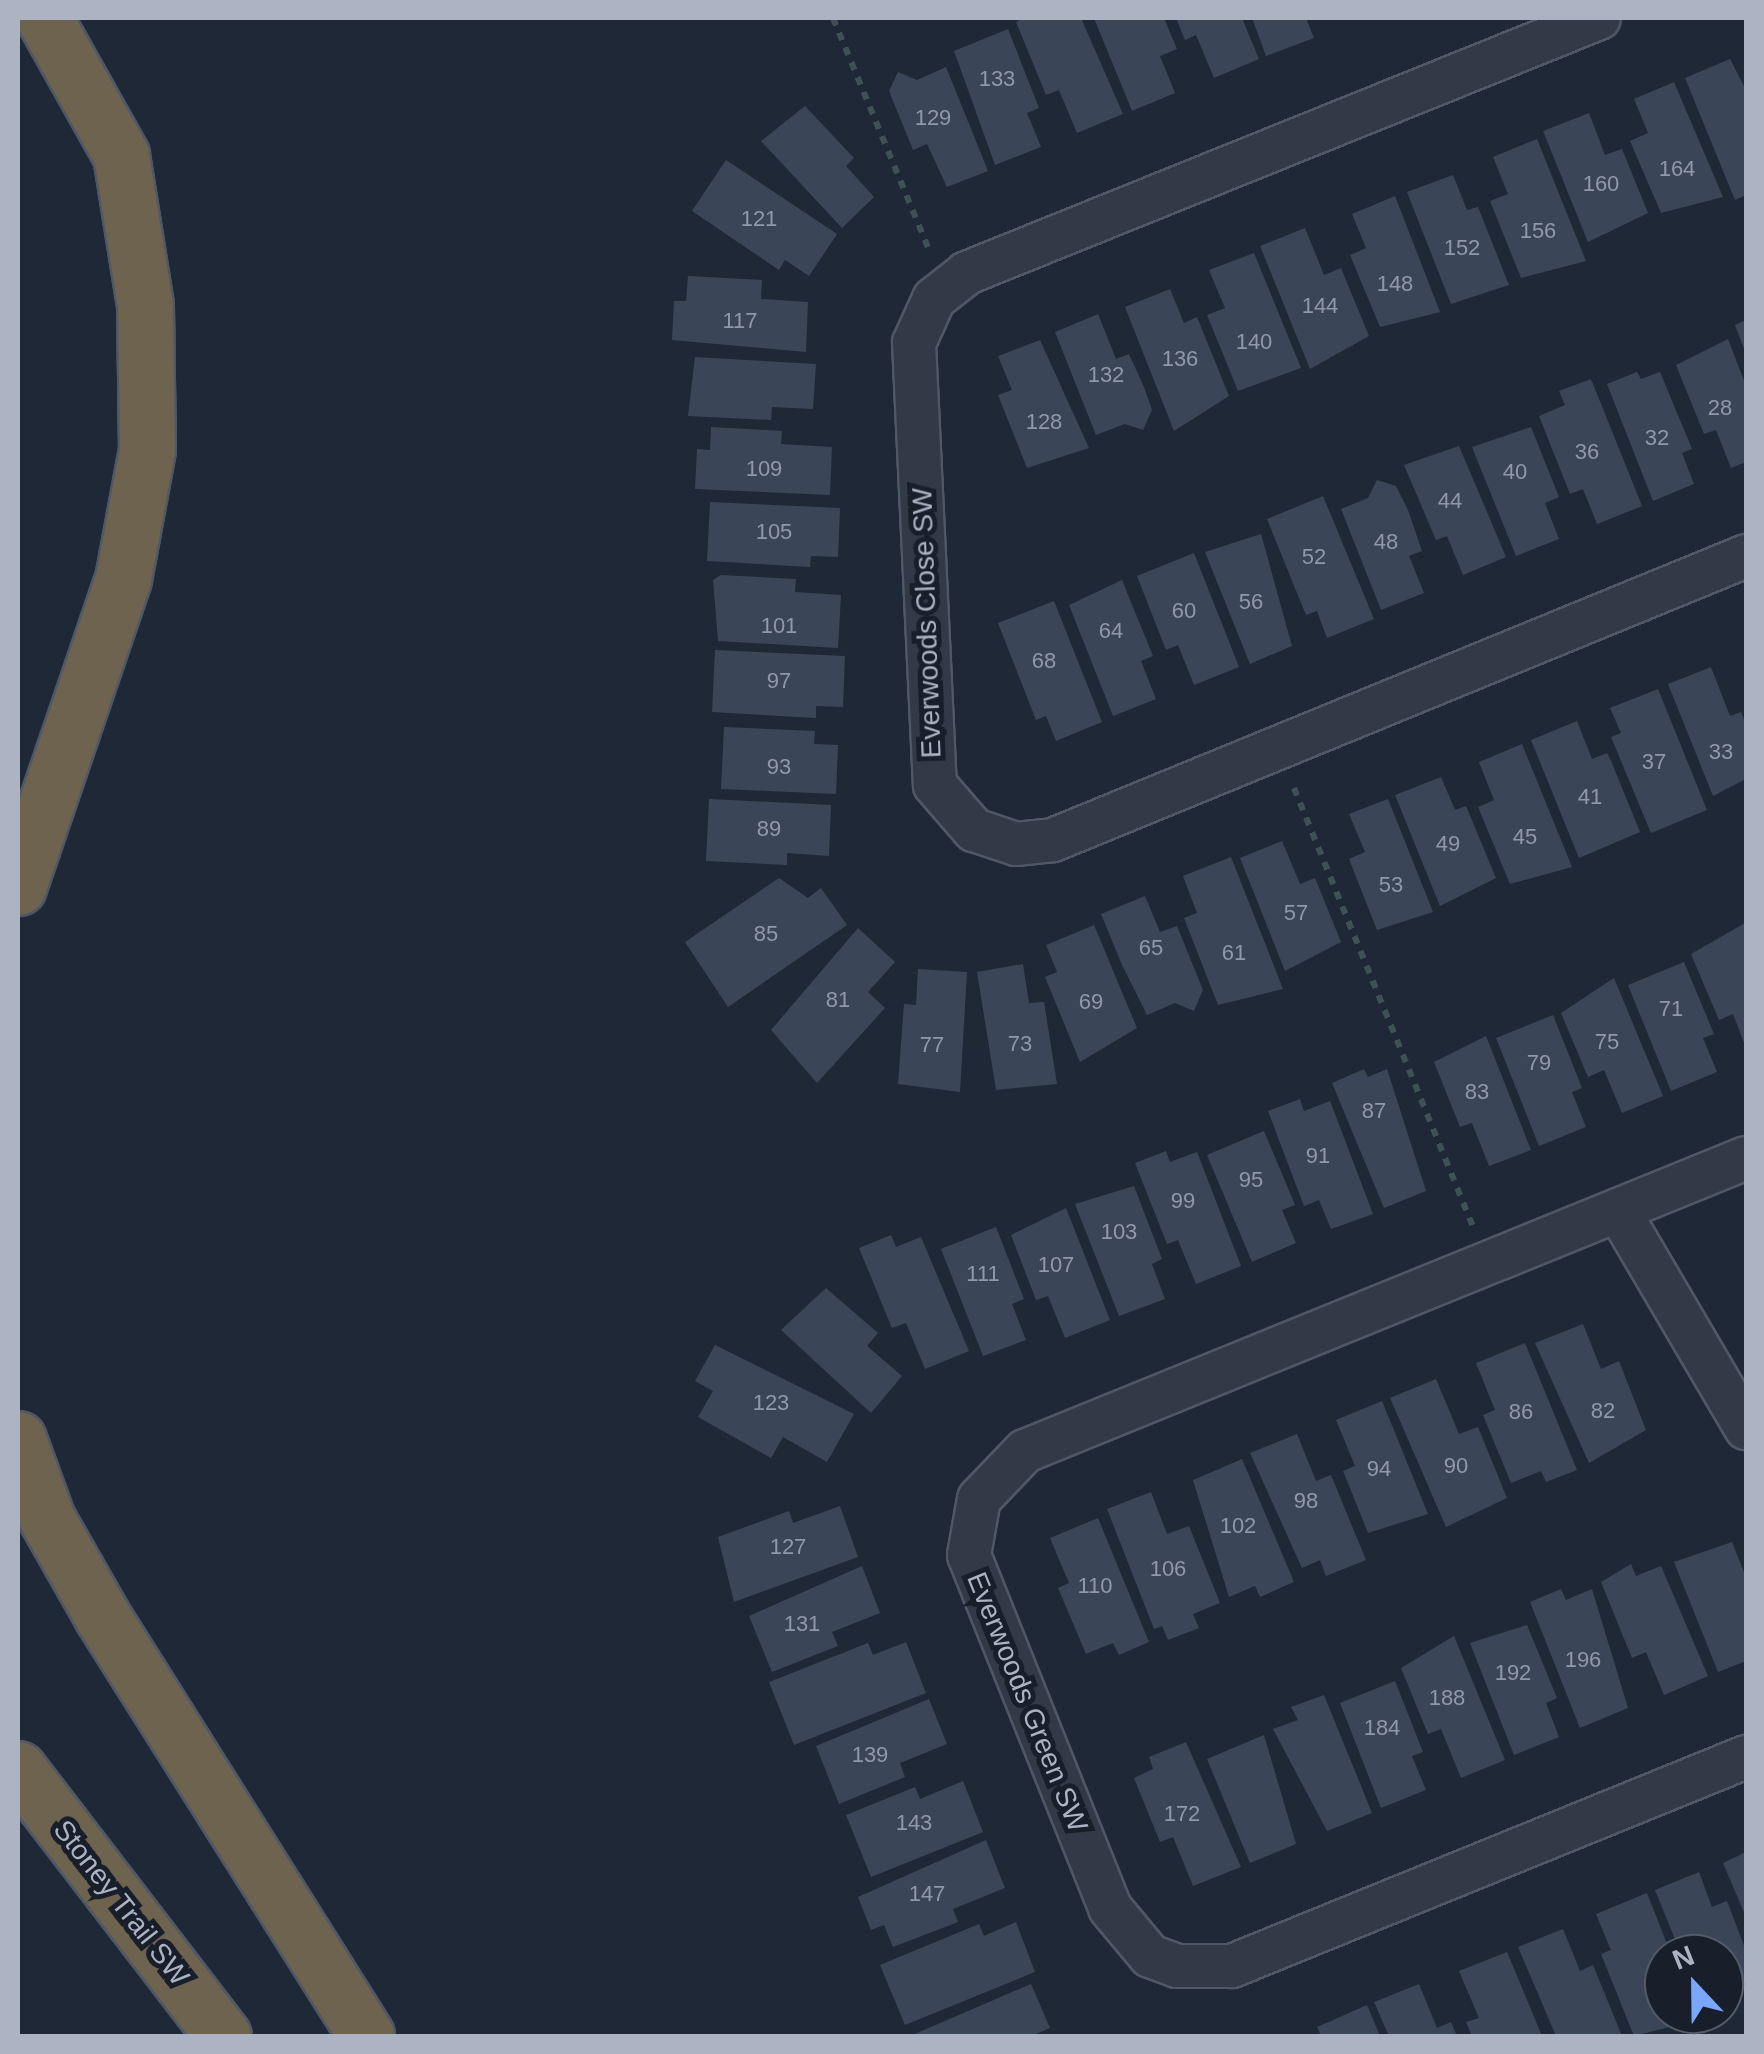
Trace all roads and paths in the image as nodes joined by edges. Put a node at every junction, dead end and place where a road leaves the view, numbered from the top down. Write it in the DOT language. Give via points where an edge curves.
graph roads {
  1 [pos="44,18"];
  2 [pos="833,18"];
  3 [pos="1599,18"];
  4 [pos="945,288"];
  5 [pos="1746,556"];
  6 [pos="1276,745"];
  7 [pos="18,887"];
  8 [pos="1746,1158"];
  9 [pos="1618,1210"];
  10 [pos="1488,1262"];
  11 [pos="1746,1428"];
  12 [pos="18,1440"];
  13 [pos="1746,1757"];
  14 [pos="18,1769"];
  15 [pos="223,2036"];
  16 [pos="366,2036"];
  1 -- 7 [label="highway" via="120,154 144,306 148,449 123,579"];
  2 -- 4 [label="path"];
  3 -- 4 [label="street"];
  4 -- 6 [label="street, Everwoods Close SW" via="914,343 935,785 974,830 1016,844 1053,840"];
  5 -- 6 [label="street, Everwoods Close SW"];
  6 -- 10 [label="path"];
  8 -- 9 [label="street, Everwoods Green SW"];
  9 -- 10 [label="street, Everwoods Green SW"];
  9 -- 11 [label="street"];
  10 -- 13 [label="street, Everwoods Green SW" via="1025,1452 978,1499 969,1555 1110,1908 1150,1956 1194,1968 1232,1966"];
  12 -- 16 [label="highway" via="47,1519 102,1616"];
  14 -- 15 [label="highway, Stoney Trail SW"];
}
